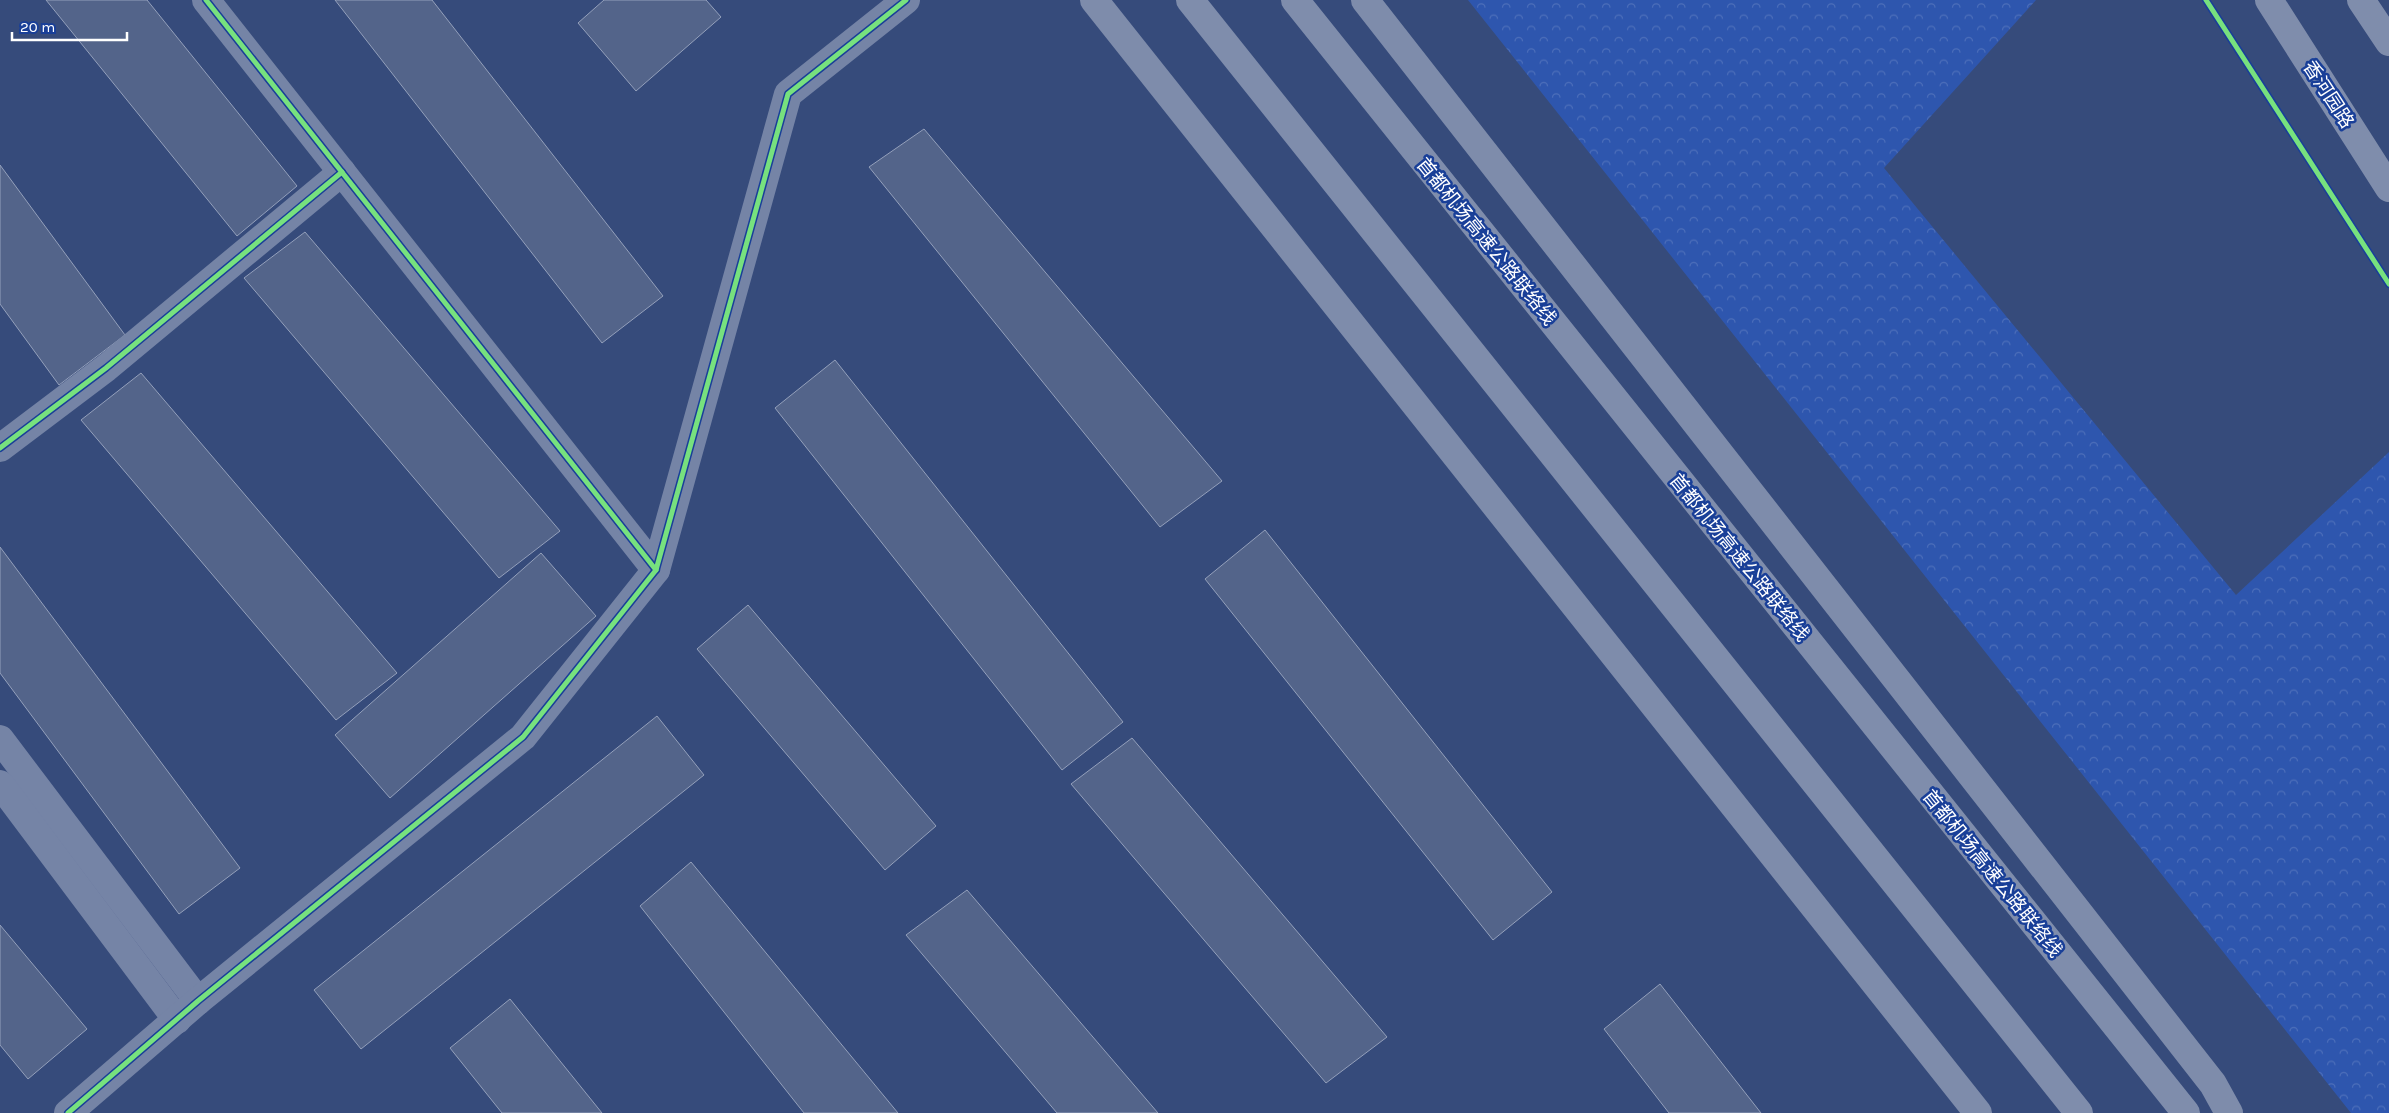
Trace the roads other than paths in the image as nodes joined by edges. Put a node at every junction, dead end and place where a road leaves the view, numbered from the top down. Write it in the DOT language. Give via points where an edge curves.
graph roads {
  1 [pos="206,0"];
  2 [pos="906,0"];
  3 [pos="1094,0"];
  4 [pos="1190,0"];
  5 [pos="1295,0"];
  6 [pos="1365,0"];
  7 [pos="2269,0"];
  8 [pos="2362,0"];
  9 [pos="2389,42"];
  10 [pos="342,172"];
  11 [pos="2389,188"];
  12 [pos="0,448"];
  13 [pos="656,570"];
  14 [pos="0,740"];
  15 [pos="0,784"];
  16 [pos="198,1001"];
  17 [pos="177,1020"];
  18 [pos="68,1113"];
  19 [pos="1978,1113"];
  20 [pos="2078,1113"];
  21 [pos="2186,1113"];
  22 [pos="2229,1113"];
  1 -- 10 [label="street"];
  2 -- 13 [label="street" via="788,94"];
  3 -- 19 [label="main road"];
  4 -- 20 [label="highway"];
  5 -- 21 [label="highway, 首都机场高速公路联络线"];
  6 -- 22 [label="main road" via="2213,1084"];
  7 -- 11 [label="highway, 香河园路"];
  8 -- 9 [label="highway"];
  10 -- 12 [label="street" via="106,368"];
  10 -- 13 [label="street"];
  13 -- 16 [label="street" via="523,737"];
  14 -- 16 [label="street"];
  15 -- 17 [label="street"];
  16 -- 17 [label="street"];
  17 -- 18 [label="street"];
}
